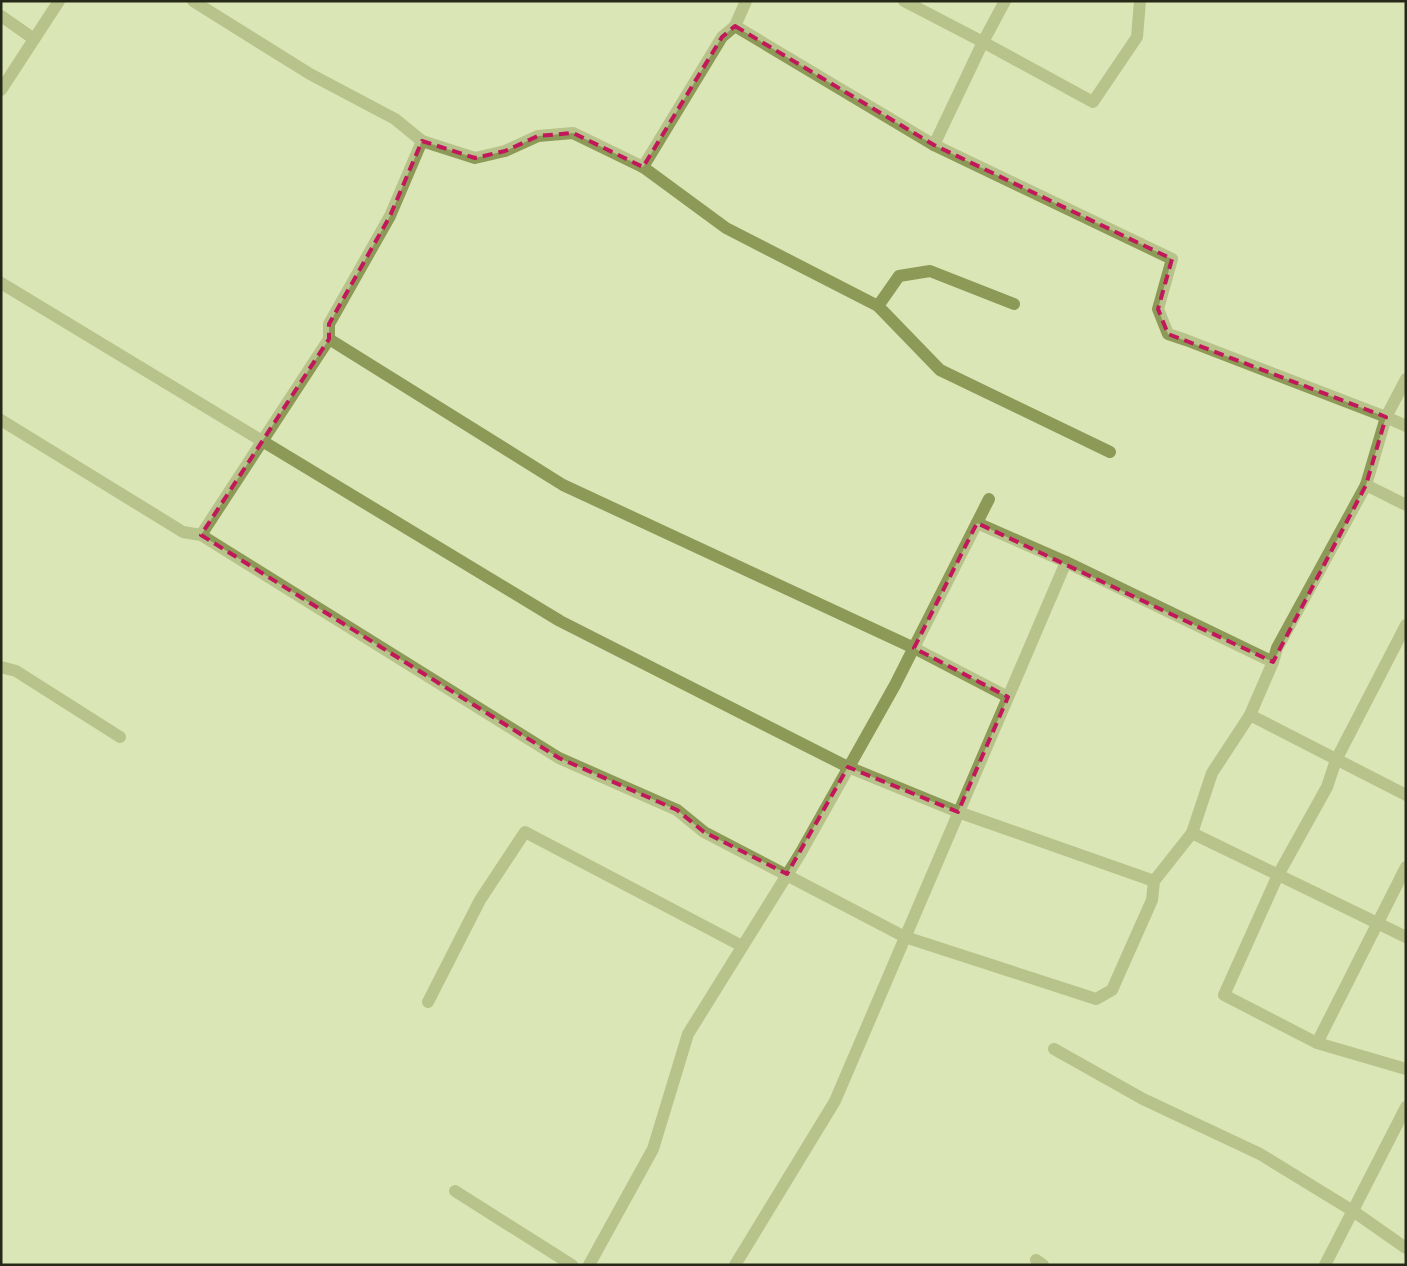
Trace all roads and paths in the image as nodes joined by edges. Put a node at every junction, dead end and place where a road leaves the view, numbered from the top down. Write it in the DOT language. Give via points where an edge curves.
graph roads {
  1 [pos="59,1"];
  2 [pos="194,1"];
  3 [pos="746,1"];
  4 [pos="904,1"];
  5 [pos="1005,1"];
  6 [pos="1140,1"];
  7 [pos="1,16"];
  8 [pos="735,26"];
  9 [pos="34,39"];
  10 [pos="983,42"];
  11 [pos="1,90"];
  12 [pos="422,141"];
  13 [pos="934,145"];
  14 [pos="643,167"];
  15 [pos="1,283"];
  16 [pos="1014,304"];
  17 [pos="878,306"];
  18 [pos="329,339"];
  19 [pos="1406,379"];
  20 [pos="1386,417"];
  21 [pos="1,420"];
  22 [pos="1406,426"];
  23 [pos="263,440"];
  24 [pos="1110,452"];
  25 [pos="1366,485"];
  26 [pos="988,500"];
  27 [pos="1406,504"];
  28 [pos="977,523"];
  29 [pos="201,535"];
  30 [pos="1066,562"];
  31 [pos="1406,625"];
  32 [pos="914,648"];
  33 [pos="1273,662"];
  34 [pos="1,667"];
  35 [pos="1008,696"];
  36 [pos="1250,715"];
  37 [pos="120,736"];
  38 [pos="1336,760"];
  39 [pos="848,767"];
  40 [pos="1406,795"];
  41 [pos="958,812"];
  42 [pos="1192,833"];
  43 [pos="1406,866"];
  44 [pos="786,874"];
  45 [pos="1278,875"];
  46 [pos="1154,881"];
  47 [pos="1376,924"];
  48 [pos="905,937"];
  49 [pos="1406,937"];
  50 [pos="742,946"];
  51 [pos="428,1002"];
  52 [pos="1317,1043"];
  53 [pos="1054,1049"];
  54 [pos="1406,1069"];
  55 [pos="1406,1107"];
  56 [pos="455,1192"];
  57 [pos="1353,1211"];
  58 [pos="1406,1248"];
  59 [pos="572,1265"];
  60 [pos="589,1265"];
  61 [pos="735,1265"];
  62 [pos="1325,1265"];
  1 -- 9 [label="street"];
  2 -- 12 [label="street" via="310,74 395,119"];
  3 -- 8 [label="street"];
  4 -- 10 [label="street"];
  5 -- 10 [label="street"];
  6 -- 10 [label="street" via="1136,37 1094,102"];
  7 -- 9 [label="street"];
  8 -- 13 [label="street"];
  8 -- 14 [label="street" via="722,37"];
  9 -- 11 [label="street"];
  10 -- 13 [label="street"];
  12 -- 14 [label="street" via="475,158 505,151 538,136 573,133"];
  12 -- 18 [label="street" via="390,216 329,324"];
  13 -- 20 [label="street" via="1172,259 1158,309 1168,334"];
  14 -- 17 [label="street" via="726,228"];
  15 -- 23 [label="street"];
  16 -- 17 [label="street" via="930,271 899,276"];
  17 -- 24 [label="street" via="940,370"];
  18 -- 23 [label="street"];
  18 -- 32 [label="street" via="563,485"];
  19 -- 20 [label="street"];
  20 -- 22 [label="street"];
  20 -- 25 [label="street"];
  21 -- 29 [label="street" via="183,532"];
  23 -- 29 [label="street"];
  23 -- 39 [label="street" via="560,621"];
  25 -- 27 [label="street"];
  25 -- 33 [label="street" via="1277,648"];
  26 -- 28 [label="street"];
  28 -- 30 [label="street"];
  28 -- 32 [label="street"];
  29 -- 44 [label="street" via="559,758 677,810 704,832"];
  30 -- 33 [label="street"];
  30 -- 35 [label="street"];
  31 -- 38 [label="street"];
  32 -- 35 [label="street"];
  32 -- 39 [label="street"];
  33 -- 36 [label="street"];
  34 -- 37 [label="street" via="16,671"];
  35 -- 41 [label="street"];
  36 -- 38 [label="street"];
  36 -- 42 [label="street" via="1212,773"];
  38 -- 40 [label="street"];
  38 -- 45 [label="street" via="1327,787"];
  39 -- 41 [label="street"];
  39 -- 44 [label="street"];
  41 -- 46 [label="street"];
  41 -- 48 [label="street"];
  42 -- 45 [label="street"];
  42 -- 46 [label="street"];
  43 -- 47 [label="street"];
  44 -- 48 [label="street"];
  44 -- 50 [label="street"];
  45 -- 47 [label="street"];
  45 -- 52 [label="street" via="1224,995"];
  46 -- 48 [label="street" via="1152,900 1112,990 1096,999"];
  47 -- 49 [label="street"];
  47 -- 52 [label="street"];
  48 -- 61 [label="street" via="835,1101"];
  50 -- 51 [label="street" via="525,832 480,900"];
  50 -- 60 [label="street" via="688,1034 652,1150"];
  52 -- 54 [label="street"];
  53 -- 57 [label="street" via="1143,1099 1260,1154"];
  55 -- 57 [label="street"];
  56 -- 59 [label="street"];
  57 -- 58 [label="street"];
  57 -- 62 [label="street"];
}
